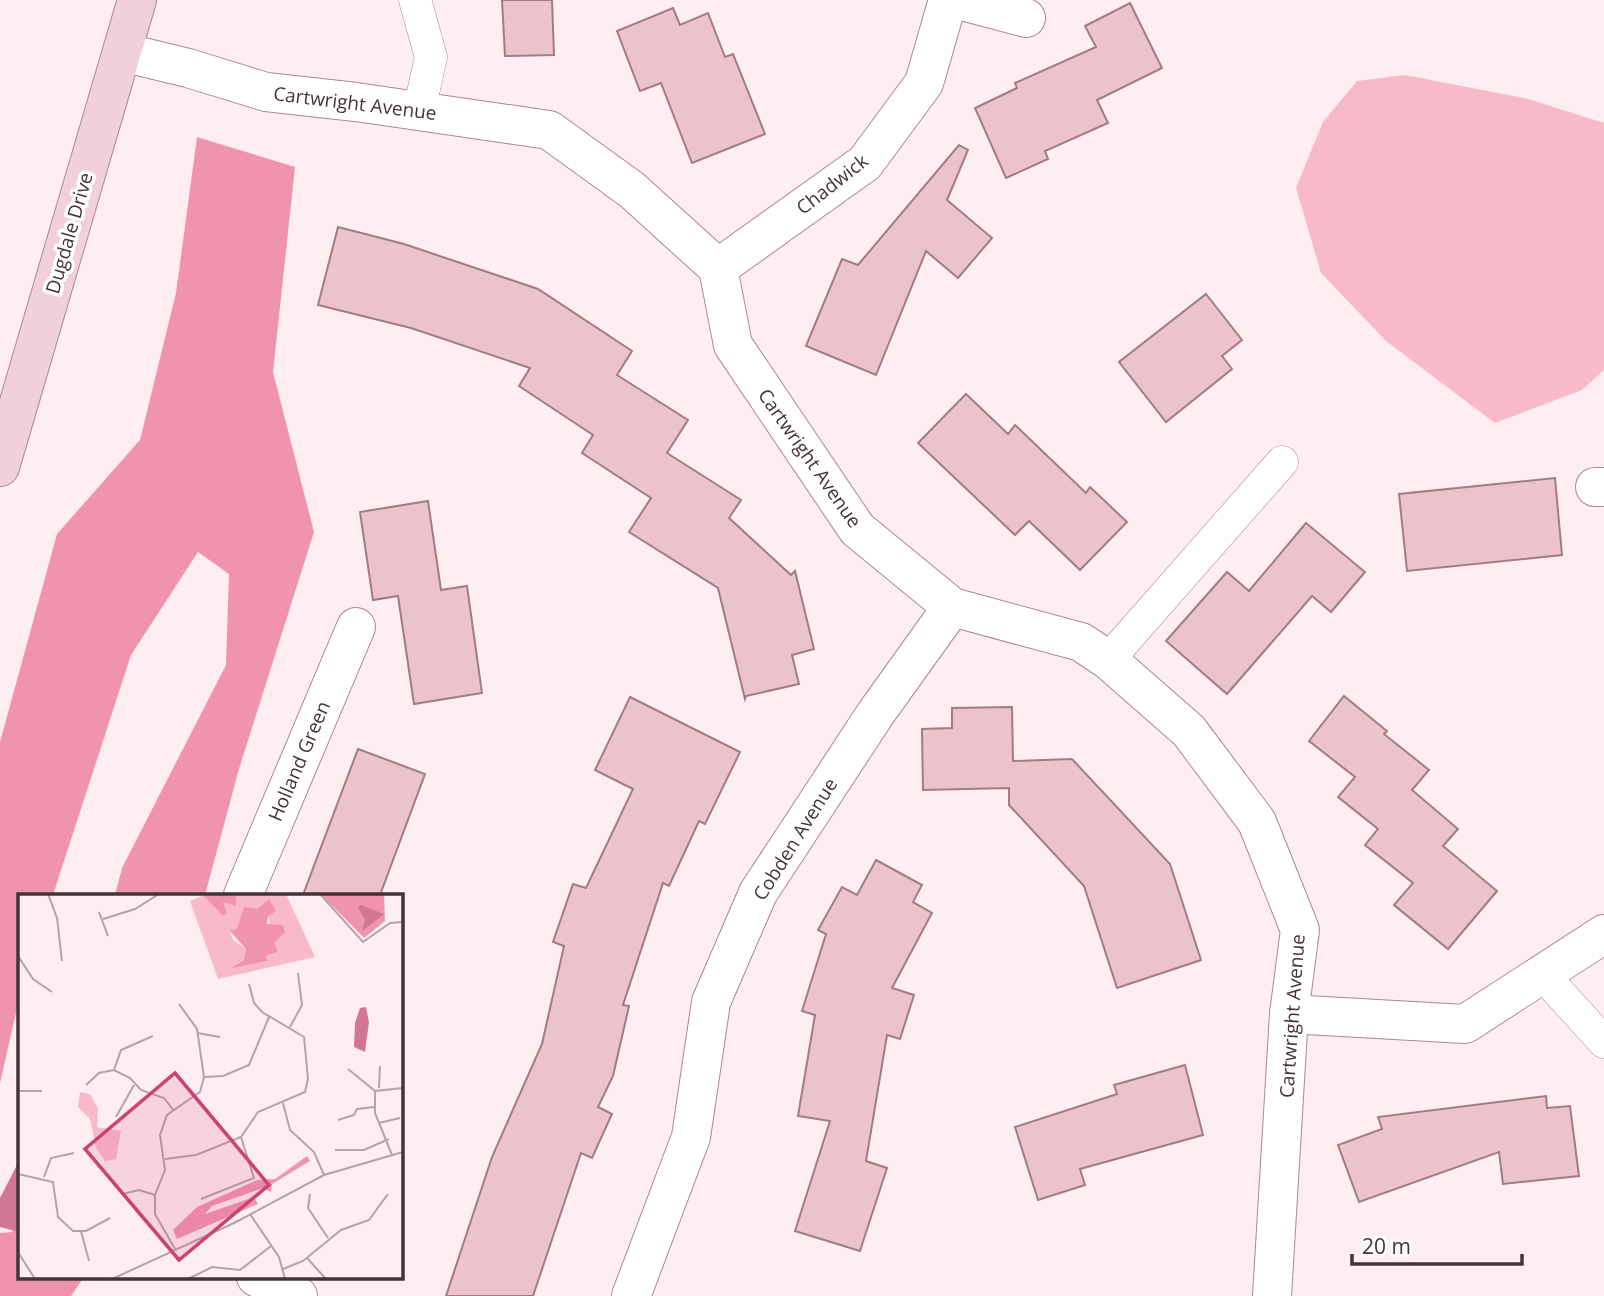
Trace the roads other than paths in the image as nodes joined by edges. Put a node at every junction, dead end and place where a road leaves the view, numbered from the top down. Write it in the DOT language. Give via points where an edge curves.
graph roads {
  1 [pos="137,0"];
  2 [pos="415,0"];
  3 [pos="948,0"];
  4 [pos="958,0"];
  5 [pos="1026,18"];
  6 [pos="122,52"];
  7 [pos="419,111"];
  8 [pos="719,268"];
  9 [pos="1282,462"];
  10 [pos="0,467"];
  11 [pos="952,607"];
  12 [pos="356,627"];
  13 [pos="1108,660"];
  14 [pos="243,894"];
  15 [pos="1604,934"];
  16 [pos="1543,975"];
  17 [pos="1289,1014"];
  18 [pos="1604,1042"];
  19 [pos="258,1278"];
  20 [pos="298,1296"];
  21 [pos="631,1296"];
  22 [pos="1272,1296"];
  1 -- 6 [label="street, Dugdale Drive"];
  2 -- 7 [label="lane" via="431,58"];
  3 -- 8 [label="street, Chadwick" via="924,83 865,163"];
  4 -- 5 [label="street"];
  6 -- 7 [label="street, Cartwright Avenue" via="266,92"];
  6 -- 10 [label="street, Dugdale Drive"];
  7 -- 8 [label="street, Cartwright Avenue" via="550,130 632,190"];
  8 -- 11 [label="street, Cartwright Avenue" via="733,345 857,529"];
  9 -- 13 [label="lane"];
  11 -- 13 [label="street, Cartwright Avenue" via="1081,642"];
  11 -- 21 [label="street, Cobden Avenue" via="758,893 711,1002 691,1137"];
  12 -- 14 [label="street, Holland Green"];
  13 -- 17 [label="street, Cartwright Avenue" via="1189,732 1257,822 1300,930"];
  15 -- 16 [label="street"];
  16 -- 17 [label="street" via="1465,1024"];
  16 -- 18 [label="lane"];
  17 -- 22 [label="street, Cartwright Avenue"];
  19 -- 20 [label="street"];
}
